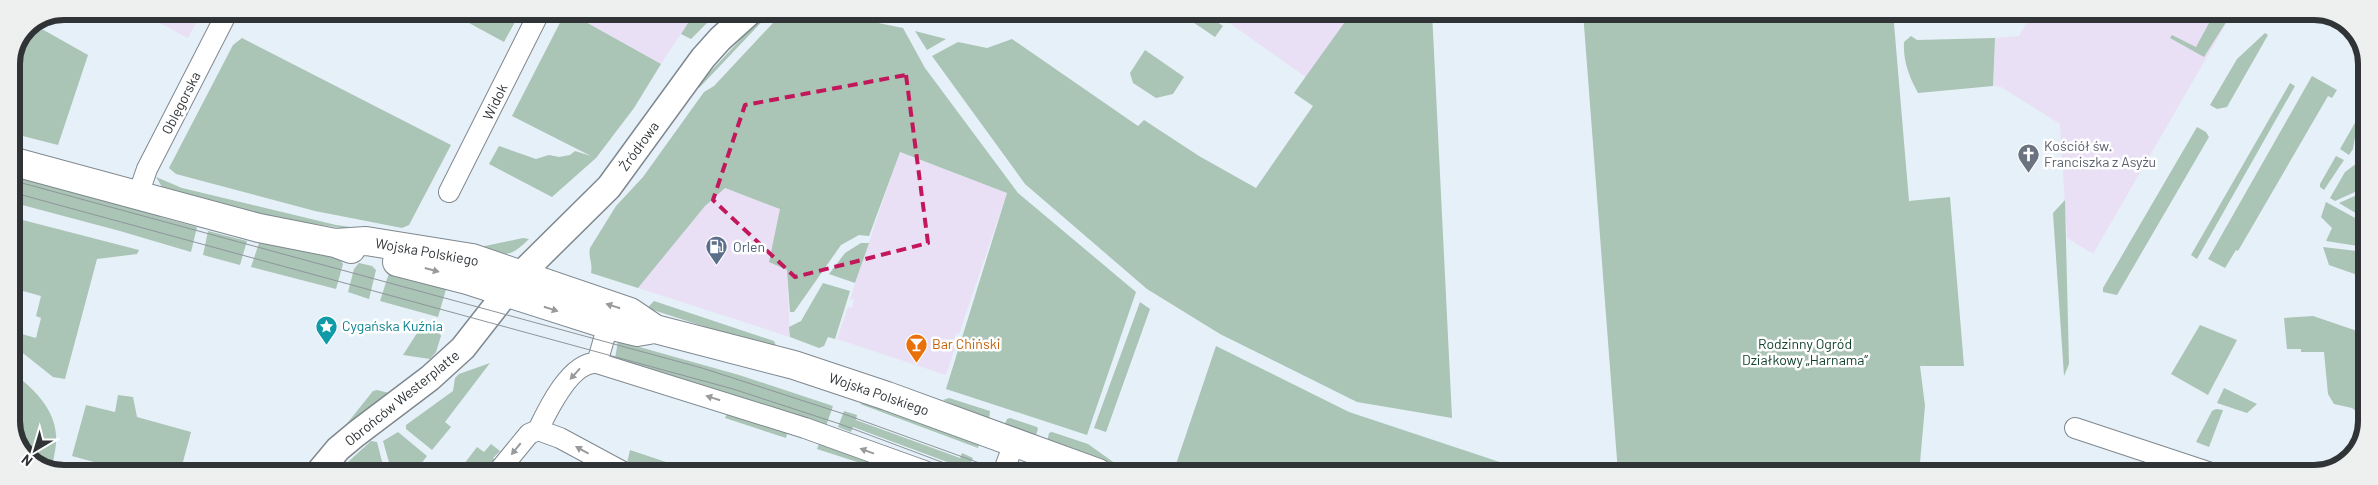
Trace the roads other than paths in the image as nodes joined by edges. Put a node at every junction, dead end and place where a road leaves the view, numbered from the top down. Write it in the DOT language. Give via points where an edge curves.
graph roads {
  1 [pos="223,20"];
  2 [pos="536,20"];
  3 [pos="741,20"];
  4 [pos="20,163"];
  5 [pos="449,192"];
  6 [pos="138,195"];
  7 [pos="513,284"];
  8 [pos="608,325"];
  9 [pos="655,329"];
  10 [pos="597,363"];
  11 [pos="2075,428"];
  12 [pos="538,430"];
  13 [pos="1014,443"];
  14 [pos="325,465"];
  15 [pos="503,465"];
  16 [pos="610,465"];
  17 [pos="908,465"];
  18 [pos="1006,465"];
  19 [pos="1076,465"];
  20 [pos="2187,465"];
  1 -- 6 [label="street, Oblęgorska" via="146,169"];
  2 -- 5 [label="street, Widok"];
  3 -- 7 [label="street, Źródłowa" via="703,58 609,187"];
  4 -- 6 [label="main road, Wojska Polskiego"];
  6 -- 7 [label="main road, Wojska Polskiego" via="259,228 335,243 354,251 466,280"];
  7 -- 8 [label="main road, Wojska Polskiego, one-way"];
  9 -- 7 [label="main road, Wojska Polskiego, one-way" via="630,312"];
  7 -- 14 [label="street, Obrońców Westerplatte" via="479,330 449,362 356,434"];
  8 -- 9 [label="main road, Wojska Polskiego" via="637,332"];
  8 -- 10 [label="street"];
  9 -- 13 [label="main road, Wojska Polskiego" via="794,365"];
  10 -- 12 [label="street, one-way" via="584,364 577,371 552,401"];
  17 -- 10 [label="street, one-way" via="796,425"];
  11 -- 20 [label="street"];
  12 -- 15 [label="street, one-way" via="528,434"];
  16 -- 12 [label="street, one-way"];
  13 -- 18 [label="street"];
  13 -- 19 [label="main road, Wojska Polskiego"];
}
